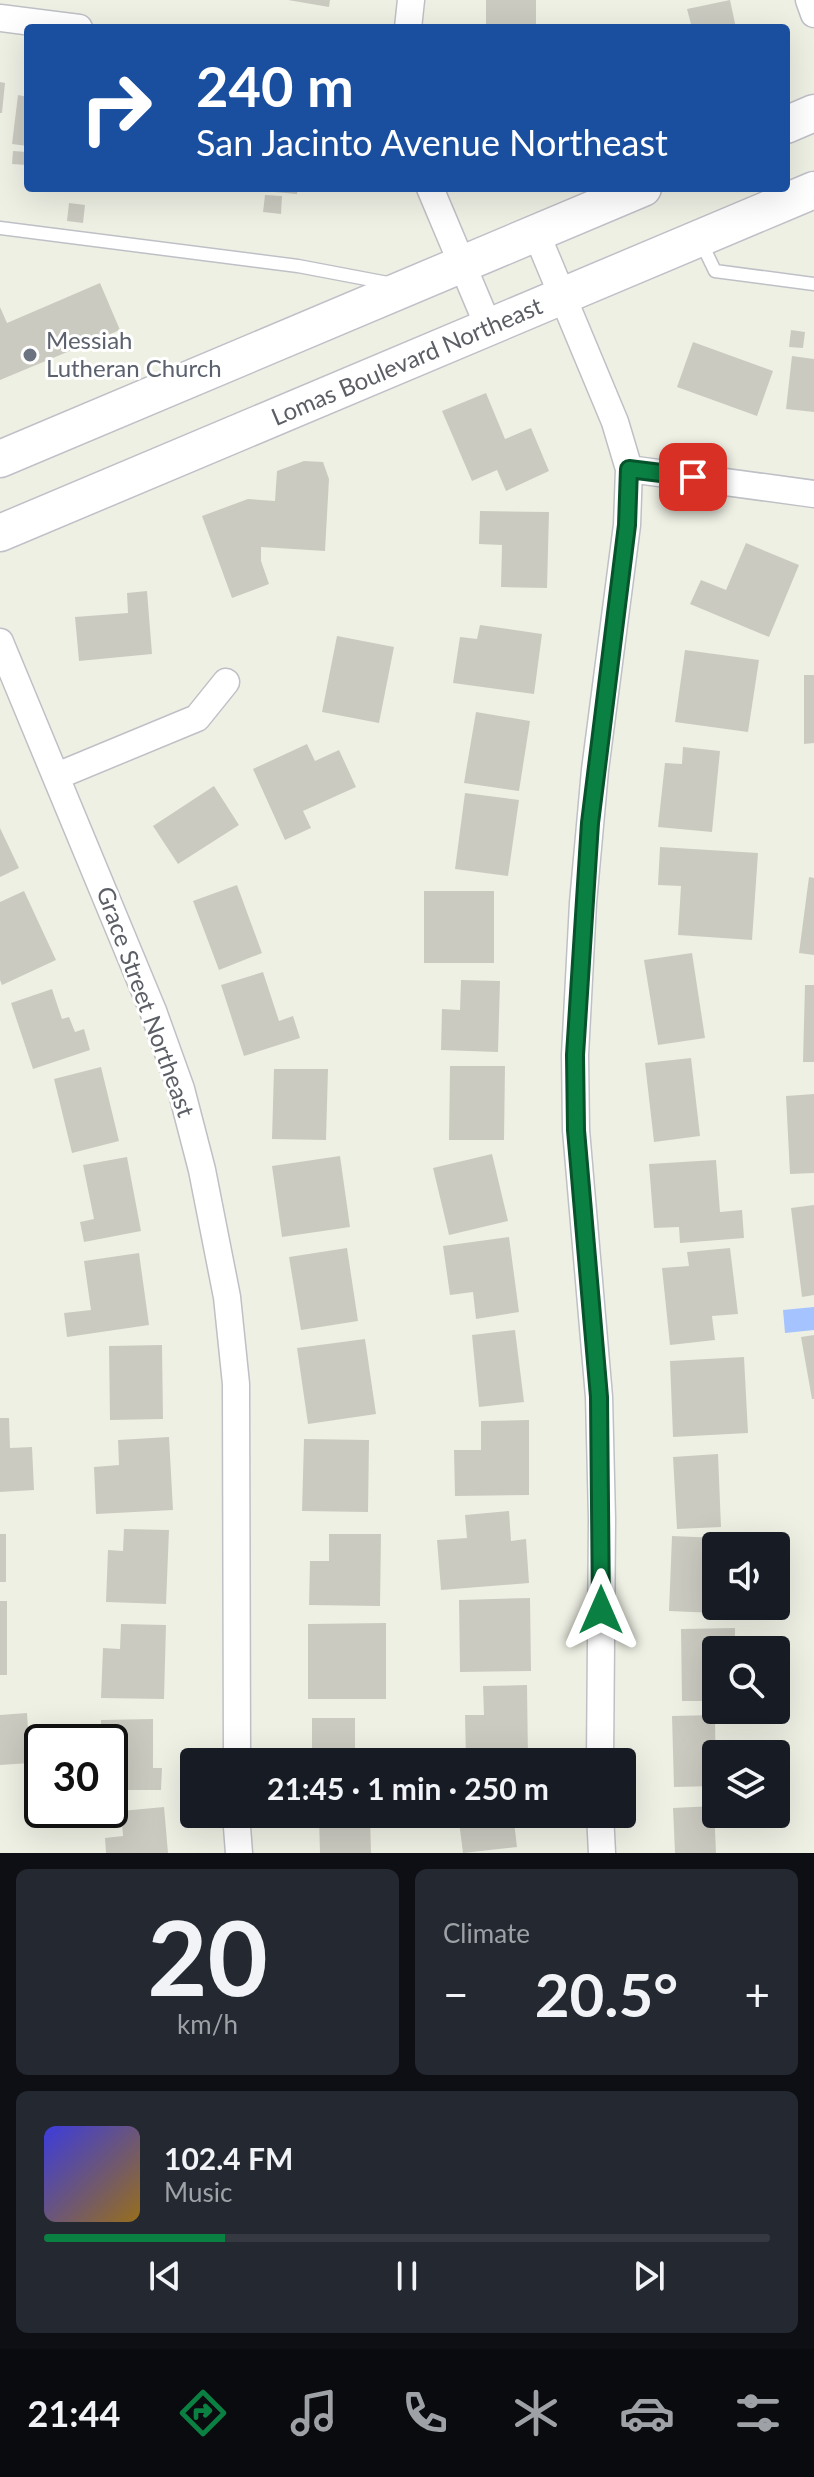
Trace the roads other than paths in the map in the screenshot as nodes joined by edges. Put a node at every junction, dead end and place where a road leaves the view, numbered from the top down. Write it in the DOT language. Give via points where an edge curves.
graph roads {
  1 [pos="411,0"];
  2 [pos="809,0"];
  3 [pos="41,12"];
  4 [pos="814,14"];
  5 [pos="0,18"];
  6 [pos="70,24"];
  7 [pos="408,24"];
  8 [pos="814,113"];
  9 [pos="790,123"];
  10 [pos="814,190"];
  11 [pos="432,192"];
  12 [pos="634,192"];
  13 [pos="0,228"];
  14 [pos="537,235"];
  15 [pos="700,239"];
  16 [pos="462,263"];
  17 [pos="814,284"];
  18 [pos="406,286"];
  19 [pos="564,296"];
  20 [pos="489,328"];
  21 [pos="0,459"];
  22 [pos="629,469"];
  23 [pos="814,494"];
  24 [pos="0,533"];
  25 [pos="0,642"];
  26 [pos="226,682"];
  27 [pos="57,776"];
  28 [pos="237,1748"];
  29 [pos="600,1748"];
  30 [pos="237,1828"];
  31 [pos="601,1828"];
  32 [pos="239,1853"];
  33 [pos="602,1853"];
  1 -- 7 [label="street"];
  2 -- 4 [label="street"];
  3 -- 5 [label="street"];
  3 -- 6 [label="street"];
  8 -- 9 [label="main road"];
  10 -- 15 [label="main road, Lomas Boulevard Northeast"];
  11 -- 16 [label="street"];
  12 -- 14 [label="main road"];
  13 -- 18 [label="lane" via="298,266"];
  14 -- 16 [label="main road"];
  14 -- 19 [label="street"];
  15 -- 17 [label="lane" via="715,271"];
  15 -- 19 [label="main road, Lomas Boulevard Northeast"];
  16 -- 18 [label="main road"];
  16 -- 20 [label="street"];
  18 -- 21 [label="main road"];
  19 -- 20 [label="main road, Lomas Boulevard Northeast"];
  19 -- 22 [label="street"];
  20 -- 24 [label="main road, Lomas Boulevard Northeast"];
  22 -- 23 [label="street"];
  22 -- 29 [label="street" via="627,525 591,814 575,1055 576,1130 599,1397"];
  25 -- 27 [label="street, Grace Street Northeast"];
  26 -- 27 [label="street" via="197,718"];
  27 -- 28 [label="street, Grace Street Northeast" via="181,1089 227,1297 236,1384"];
  30 -- 32 [label="street"];
  31 -- 33 [label="street"];
}
